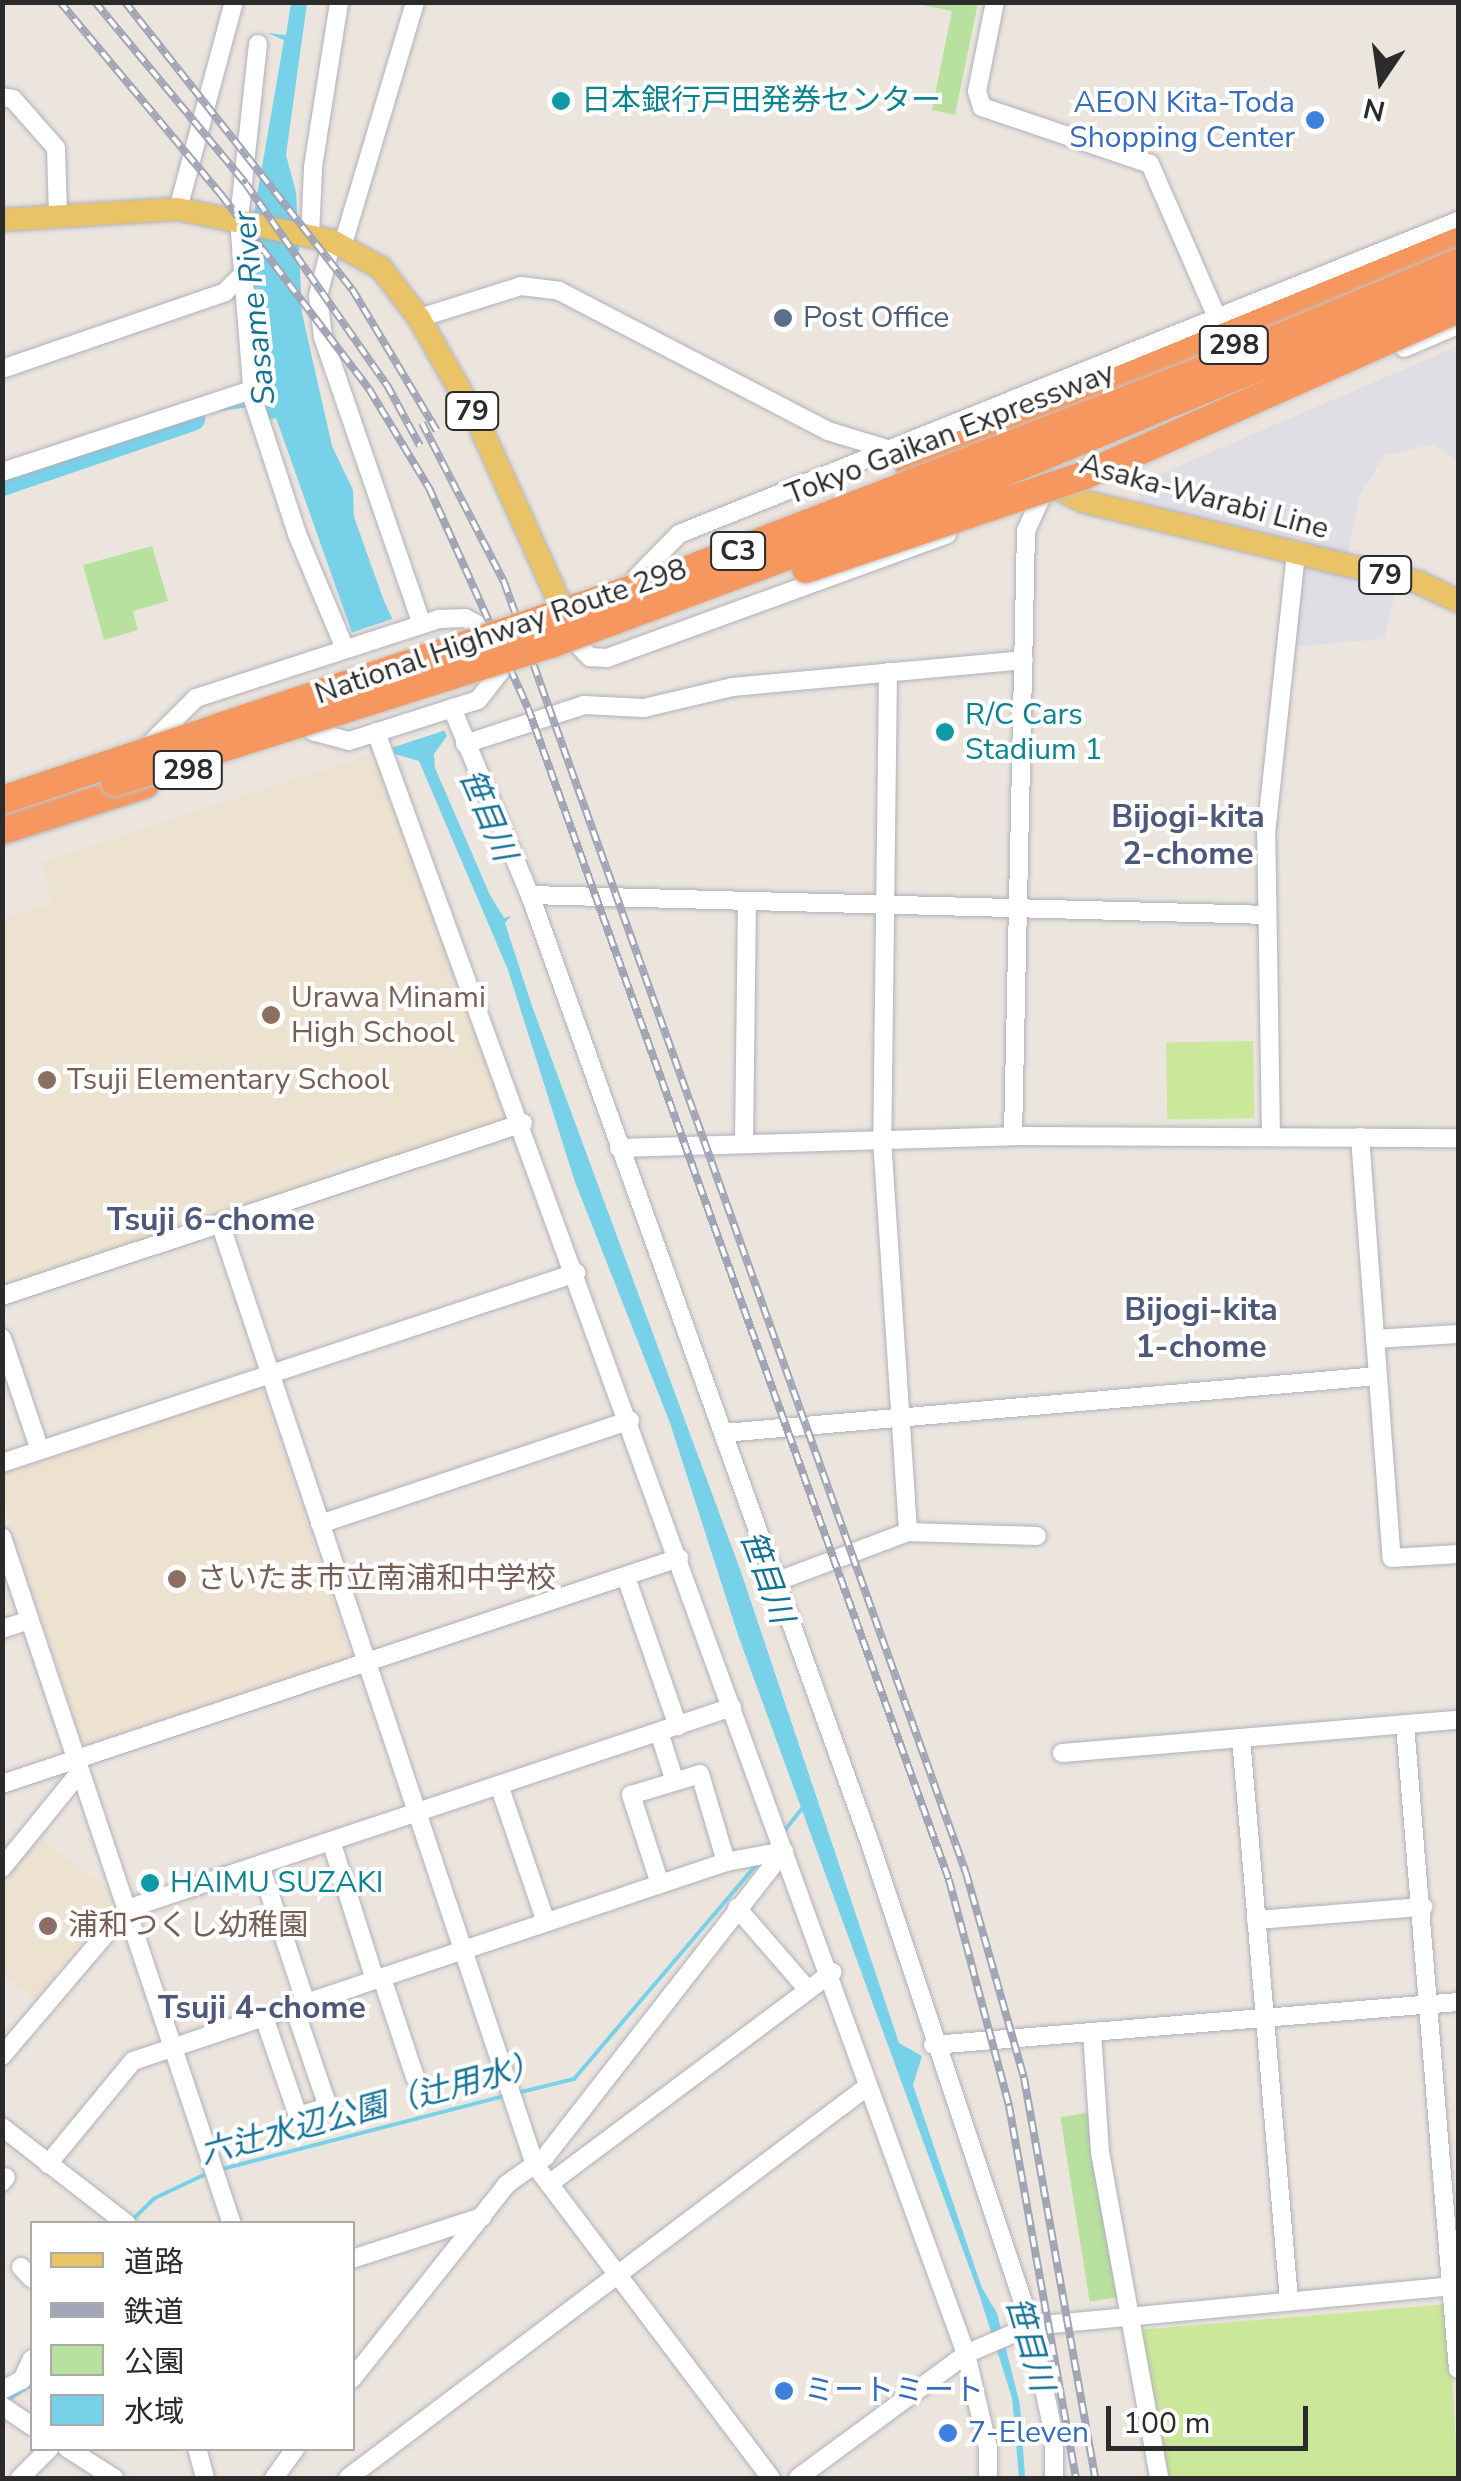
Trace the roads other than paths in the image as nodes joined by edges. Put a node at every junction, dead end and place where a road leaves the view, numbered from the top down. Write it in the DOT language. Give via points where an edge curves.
graph roads {
  1 [pos="234,2"];
  2 [pos="339,2"];
  3 [pos="415,2"];
  4 [pos="996,2"];
  5 [pos="258,44"];
  6 [pos="2,97"];
  7 [pos="178,209"];
  8 [pos="58,217"];
  9 [pos="2,220"];
  10 [pos="242,221"];
  11 [pos="1458,221"];
  12 [pos="321,239"];
  13 [pos="1458,242"];
  14 [pos="1458,251"];
  15 [pos="1458,263"];
  16 [pos="242,276"];
  17 [pos="1458,284"];
  18 [pos="1458,297"];
  19 [pos="1458,309"];
  20 [pos="419,318"];
  21 [pos="1218,320"];
  22 [pos="1458,324"];
  23 [pos="2,369"];
  24 [pos="254,389"];
  25 [pos="1136,430"];
  26 [pos="828,431"];
  27 [pos="1010,438"];
  28 [pos="896,450"];
  29 [pos="2,472"];
  30 [pos="832,474"];
  31 [pos="1042,477"];
  32 [pos="961,502"];
  33 [pos="940,538"];
  34 [pos="1026,550"];
  35 [pos="1303,555"];
  36 [pos="672,576"];
  37 [pos="635,578"];
  38 [pos="1458,601"];
  39 [pos="562,606"];
  40 [pos="416,626"];
  41 [pos="489,631"];
  42 [pos="565,645"];
  43 [pos="348,648"];
  44 [pos="1024,660"];
  45 [pos="888,672"];
  46 [pos="442,704"];
  47 [pos="377,724"];
  48 [pos="150,744"];
  49 [pos="465,744"];
  50 [pos="2,790"];
  51 [pos="2,800"];
  52 [pos="2,819"];
  53 [pos="2,830"];
  54 [pos="530,896"];
  55 [pos="747,904"];
  56 [pos="887,907"];
  57 [pos="1018,908"];
  58 [pos="1266,916"];
  59 [pos="524,1123"];
  60 [pos="1013,1136"];
  61 [pos="1271,1137"];
  62 [pos="1360,1137"];
  63 [pos="1458,1138"];
  64 [pos="882,1139"];
  65 [pos="744,1144"];
  66 [pos="619,1148"];
  67 [pos="220,1223"];
  68 [pos="576,1273"];
  69 [pos="2,1296"];
  70 [pos="1458,1334"];
  71 [pos="2,1338"];
  72 [pos="1376,1339"];
  73 [pos="270,1374"];
  74 [pos="1378,1376"];
  75 [pos="630,1420"];
  76 [pos="900,1421"];
  77 [pos="724,1432"];
  78 [pos="40,1450"];
  79 [pos="2,1463"];
  80 [pos="320,1524"];
  81 [pos="908,1532"];
  82 [pos="1037,1536"];
  83 [pos="2,1537"];
  84 [pos="1458,1554"];
  85 [pos="679,1558"];
  86 [pos="626,1576"];
  87 [pos="775,1582"];
  88 [pos="30,1620"];
  89 [pos="2,1629"];
  90 [pos="367,1664"];
  91 [pos="732,1708"];
  92 [pos="1458,1720"];
  93 [pos="1406,1725"];
  94 [pos="678,1726"];
  95 [pos="659,1732"];
  96 [pos="1241,1738"];
  97 [pos="1062,1754"];
  98 [pos="78,1766"];
  99 [pos="674,1782"];
  100 [pos="2,1784"];
  101 [pos="500,1785"];
  102 [pos="417,1813"];
  103 [pos="331,1841"];
  104 [pos="784,1851"];
  105 [pos="726,1862"];
  106 [pos="260,1864"];
  107 [pos="2,1868"];
  108 [pos="660,1884"];
  109 [pos="1422,1907"];
  110 [pos="737,1908"];
  111 [pos="127,1909"];
  112 [pos="1256,1920"];
  113 [pos="546,1922"];
  114 [pos="463,1950"];
  115 [pos="832,1972"];
  116 [pos="378,1979"];
  117 [pos="808,1990"];
  118 [pos="1458,2002"];
  119 [pos="1431,2004"];
  120 [pos="300,2005"];
  121 [pos="264,2017"];
  122 [pos="1264,2018"];
  123 [pos="1092,2032"];
  124 [pos="932,2046"];
  125 [pos="174,2048"];
  126 [pos="2,2056"];
  127 [pos="415,2077"];
  128 [pos="868,2086"];
  129 [pos="2,2128"];
  130 [pos="48,2164"];
  131 [pos="535,2165"];
  132 [pos="548,2184"];
  133 [pos="107,2217"];
  134 [pos="483,2217"];
  135 [pos="231,2221"];
  136 [pos="355,2258"];
  137 [pos="618,2276"];
  138 [pos="1455,2286"];
  139 [pos="1289,2300"];
  140 [pos="1130,2314"];
  141 [pos="1026,2328"];
  142 [pos="971,2351"];
  143 [pos="30,2363"];
  144 [pos="1458,2369"];
  145 [pos="355,2374"];
  146 [pos="2,2390"];
  147 [pos="2,2406"];
  148 [pos="30,2425"];
  149 [pos="47,2451"];
  150 [pos="72,2451"];
  151 [pos="198,2451"];
  152 [pos="294,2451"];
  153 [pos="20,2478"];
  154 [pos="114,2478"];
  155 [pos="205,2478"];
  156 [pos="274,2478"];
  157 [pos="348,2478"];
  158 [pos="771,2478"];
  159 [pos="798,2478"];
  160 [pos="988,2478"];
  161 [pos="1054,2478"];
  162 [pos="1159,2478"];
  1 -- 7 [label="street"];
  2 -- 12 [label="street" via="314,166"];
  3 -- 12 [label="street"];
  4 -- 21 [label="street" via="977,91 982,107 1150,164"];
  5 -- 10 [label="street"];
  6 -- 8 [label="street" via="13,99 56,148"];
  7 -- 8 [label="main road, 79"];
  7 -- 10 [label="main road, 79"];
  8 -- 9 [label="main road, 79"];
  10 -- 12 [label="main road, 79"];
  10 -- 16 [label="street"];
  11 -- 21 [label="street"];
  12 -- 20 [label="main road, 79" via="381,268"];
  12 -- 40 [label="street" via="323,337"];
  13 -- 36 [label="highway, bridge" via="910,466"];
  14 -- 27 [label="highway, 298"];
  15 -- 36 [label="highway, Tokyo Gaikan Expressway / C3, bridge" via="1194,374"];
  16 -- 23 [label="street" via="225,292"];
  16 -- 24 [label="street"];
  17 -- 42 [label="highway, Tokyo Gaikan Expressway / C3, bridge" via="928,504"];
  18 -- 25 [label="highway, National Highway Route 298 / 298"];
  19 -- 42 [label="highway, bridge" via="1085,475"];
  20 -- 26 [label="street" via="521,286 559,291"];
  20 -- 39 [label="main road, 79" via="516,496"];
  21 -- 28 [label="street"];
  22 -- 25 [label="street" via="1209,431"];
  24 -- 29 [label="street"];
  24 -- 43 [label="street" via="297,534"];
  25 -- 31 [label="highway, National Highway Route 298 / 298"];
  26 -- 28 [label="street" via="877,450"];
  26 -- 30 [label="street" via="836,440"];
  27 -- 31 [label="main road, Asaka-Warabi Line / 79"];
  27 -- 37 [label="highway, 298"];
  28 -- 30 [label="street"];
  30 -- 37 [label="street" via="679,534"];
  31 -- 32 [label="highway, National Highway Route 298 / 298"];
  31 -- 34 [label="street"];
  31 -- 35 [label="main road, Asaka-Warabi Line / 79" via="1096,505"];
  32 -- 33 [label="street"];
  32 -- 42 [label="highway, National Highway Route 298 / 298"];
  33 -- 34 [label="street" via="1010,515 1023,527"];
  33 -- 42 [label="street" via="607,658"];
  34 -- 44 [label="street"];
  35 -- 38 [label="main road, Asaka-Warabi Line / 79" via="1418,582"];
  35 -- 58 [label="street" via="1266,834"];
  36 -- 51 [label="highway, Tokyo Gaikan Expressway / C3, bridge"];
  37 -- 39 [label="highway, 298"];
  39 -- 41 [label="highway, National Highway Route 298 / 298"];
  39 -- 42 [label="main road, 79"];
  40 -- 41 [label="street" via="451,616"];
  40 -- 43 [label="street"];
  41 -- 48 [label="highway, National Highway Route 298 / 298, bridge"];
  42 -- 46 [label="highway, National Highway Route 298 / 298"];
  42 -- 52 [label="highway, Tokyo Gaikan Expressway / C3, bridge"];
  43 -- 48 [label="street" via="196,698"];
  44 -- 45 [label="street"];
  44 -- 57 [label="street"];
  45 -- 49 [label="street" via="733,687 644,708 584,705"];
  45 -- 56 [label="street"];
  46 -- 47 [label="highway, National Highway Route 298 / 298"];
  46 -- 49 [label="street"];
  47 -- 53 [label="highway, National Highway Route 298 / 298" via="312,730"];
  47 -- 59 [label="street"];
  48 -- 50 [label="highway, National Highway Route 298 / 298"];
  49 -- 54 [label="street"];
  54 -- 55 [label="street"];
  54 -- 66 [label="street"];
  55 -- 56 [label="street"];
  55 -- 65 [label="street"];
  56 -- 57 [label="street"];
  56 -- 64 [label="street"];
  57 -- 58 [label="street"];
  57 -- 60 [label="street"];
  58 -- 61 [label="street"];
  59 -- 67 [label="street"];
  59 -- 68 [label="street"];
  60 -- 61 [label="street"];
  60 -- 64 [label="street"];
  61 -- 62 [label="street"];
  62 -- 63 [label="street"];
  62 -- 72 [label="street"];
  64 -- 65 [label="street"];
  64 -- 76 [label="street"];
  65 -- 66 [label="street"];
  66 -- 77 [label="street"];
  67 -- 69 [label="street"];
  67 -- 73 [label="street"];
  68 -- 73 [label="street"];
  68 -- 75 [label="street"];
  70 -- 72 [label="street"];
  71 -- 78 [label="street"];
  72 -- 74 [label="street"];
  73 -- 78 [label="street"];
  73 -- 80 [label="street"];
  74 -- 76 [label="street" via="929,1412"];
  74 -- 84 [label="street" via="1392,1558"];
  75 -- 80 [label="street"];
  75 -- 85 [label="street"];
  76 -- 77 [label="street"];
  76 -- 81 [label="street"];
  77 -- 87 [label="street"];
  78 -- 79 [label="street"];
  80 -- 90 [label="street"];
  81 -- 82 [label="street"];
  81 -- 87 [label="street"];
  83 -- 88 [label="street"];
  85 -- 86 [label="street"];
  85 -- 91 [label="street"];
  86 -- 90 [label="street"];
  86 -- 94 [label="street"];
  87 -- 124 [label="street" via="870,1842"];
  88 -- 89 [label="street"];
  88 -- 98 [label="street"];
  90 -- 98 [label="street"];
  90 -- 102 [label="street"];
  91 -- 94 [label="street"];
  91 -- 104 [label="street"];
  92 -- 93 [label="street"];
  93 -- 96 [label="street"];
  93 -- 109 [label="street"];
  94 -- 95 [label="street"];
  95 -- 99 [label="street"];
  95 -- 101 [label="street"];
  96 -- 97 [label="street"];
  96 -- 112 [label="street"];
  98 -- 100 [label="street"];
  98 -- 107 [label="street"];
  98 -- 111 [label="street"];
  99 -- 105 [label="street" via="700,1774"];
  99 -- 108 [label="street" via="632,1795"];
  101 -- 102 [label="street"];
  101 -- 113 [label="street"];
  102 -- 103 [label="street"];
  102 -- 114 [label="street"];
  103 -- 106 [label="street"];
  103 -- 116 [label="street"];
  104 -- 105 [label="street"];
  104 -- 110 [label="street"];
  104 -- 115 [label="street"];
  105 -- 108 [label="street"];
  106 -- 111 [label="street"];
  106 -- 120 [label="street"];
  108 -- 113 [label="street"];
  109 -- 112 [label="street"];
  109 -- 119 [label="street"];
  110 -- 117 [label="street"];
  110 -- 131 [label="street"];
  111 -- 125 [label="street"];
  111 -- 126 [label="street"];
  112 -- 122 [label="street"];
  113 -- 114 [label="street"];
  114 -- 116 [label="street"];
  114 -- 131 [label="street"];
  115 -- 117 [label="street"];
  115 -- 128 [label="street"];
  116 -- 120 [label="street"];
  116 -- 127 [label="street"];
  117 -- 132 [label="street"];
  118 -- 119 [label="street"];
  119 -- 122 [label="street"];
  119 -- 138 [label="street"];
  120 -- 121 [label="street"];
  120 -- 121 [label="street" via="328,2107 298,2116"];
  121 -- 125 [label="street"];
  122 -- 123 [label="street"];
  122 -- 139 [label="street"];
  123 -- 124 [label="street"];
  123 -- 140 [label="street" via="1100,2152"];
  124 -- 141 [label="street"];
  125 -- 130 [label="street" via="132,2062"];
  125 -- 135 [label="street"];
  128 -- 137 [label="street"];
  128 -- 142 [label="street"];
  129 -- 130 [label="street"];
  130 -- 133 [label="street"];
  131 -- 132 [label="street"];
  131 -- 134 [label="street" via="508,2184"];
  132 -- 137 [label="street"];
  134 -- 136 [label="street"];
  134 -- 145 [label="street"];
  137 -- 157 [label="street"];
  137 -- 158 [label="street"];
  138 -- 139 [label="street"];
  138 -- 144 [label="street"];
  139 -- 140 [label="street"];
  140 -- 141 [label="street"];
  140 -- 162 [label="street"];
  141 -- 142 [label="street"];
  141 -- 161 [label="street" via="1054,2436"];
  142 -- 159 [label="street"];
  142 -- 160 [label="street"];
  143 -- 146 [label="street" via="22,2380"];
  147 -- 148 [label="street"];
  149 -- 153 [label="street"];
  150 -- 154 [label="street"];
  151 -- 155 [label="street"];
  152 -- 156 [label="street"];
}
